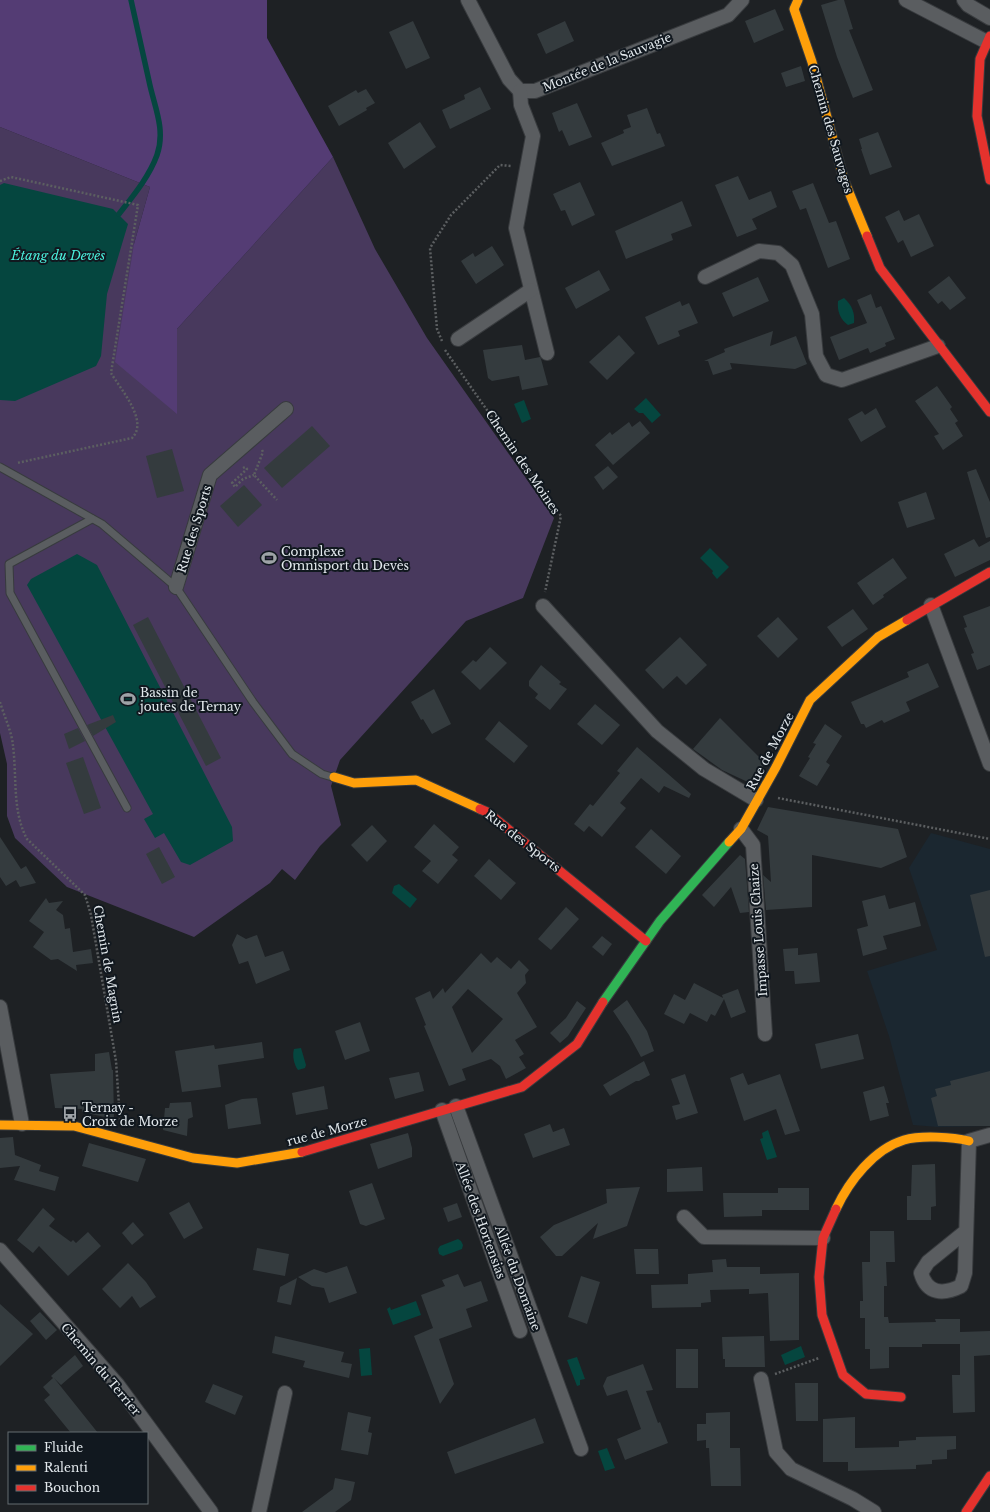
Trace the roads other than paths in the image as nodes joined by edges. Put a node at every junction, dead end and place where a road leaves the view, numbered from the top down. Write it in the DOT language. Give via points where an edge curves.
graph roads {
  1 [pos="468,0"];
  2 [pos="742,0"];
  3 [pos="798,0"];
  4 [pos="906,0"];
  5 [pos="964,0"];
  6 [pos="990,18"];
  7 [pos="989,39"];
  8 [pos="520,91"];
  9 [pos="990,180"];
  10 [pos="705,277"];
  11 [pos="532,290"];
  12 [pos="458,339"];
  13 [pos="938,346"];
  14 [pos="547,353"];
  15 [pos="286,410"];
  16 [pos="990,412"];
  17 [pos="0,467"];
  18 [pos="92,518"];
  19 [pos="990,572"];
  20 [pos="176,587"];
  21 [pos="931,605"];
  22 [pos="542,606"];
  23 [pos="990,764"];
  24 [pos="334,777"];
  25 [pos="756,800"];
  26 [pos="127,808"];
  27 [pos="741,829"];
  28 [pos="646,941"];
  29 [pos="613,987"];
  30 [pos="0,1007"];
  31 [pos="765,1034"];
  32 [pos="456,1106"];
  33 [pos="442,1110"];
  34 [pos="22,1124"];
  35 [pos="0,1125"];
  36 [pos="990,1135"];
  37 [pos="969,1141"];
  38 [pos="684,1217"];
  39 [pos="965,1232"];
  40 [pos="823,1238"];
  41 [pos="0,1250"];
  42 [pos="520,1331"];
  43 [pos="761,1379"];
  44 [pos="285,1393"];
  45 [pos="901,1397"];
  46 [pos="581,1449"];
  47 [pos="990,1476"];
  48 [pos="211,1512"];
  49 [pos="259,1512"];
  50 [pos="874,1512"];
  51 [pos="966,1512"];
  1 -- 8 [label="street" via="509,79"];
  2 -- 8 [label="street, Montée de la Sauvagie" via="728,14 535,91"];
  3 -- 13 [label="street, Chemin des Sauvages" via="794,9 812,62 844,180 880,268"];
  4 -- 7 [label="street"];
  5 -- 6 [label="street"];
  7 -- 9 [label="street" via="980,59 977,116"];
  8 -- 11 [label="street" via="521,105 533,136 516,228"];
  10 -- 13 [label="street" via="759,251 778,253 792,264 812,314 816,356 826,375 842,380"];
  11 -- 12 [label="street"];
  11 -- 14 [label="street"];
  13 -- 16 [label="street, Chemin des Sauvages"];
  15 -- 20 [label="street, Rue des Sports" via="210,475"];
  17 -- 18 [label="lane"];
  18 -- 20 [label="lane"];
  18 -- 26 [label="lane" via="9,564 10,593"];
  19 -- 21 [label="street, Rue de Morze"];
  20 -- 24 [label="lane" via="253,702 292,754 322,774"];
  21 -- 23 [label="street"];
  21 -- 25 [label="street, Rue de Morze" via="878,637 810,700"];
  22 -- 25 [label="street" via="657,731 704,769"];
  24 -- 28 [label="street, Rue des Sports" via="354,783 416,780 487,812"];
  25 -- 27 [label="street, Rue de Morze"];
  27 -- 28 [label="street, Rue de Morze" via="663,917"];
  27 -- 31 [label="street, Impasse Louis Chaize" via="752,845"];
  28 -- 29 [label="street, Rue de Morze"];
  29 -- 32 [label="street, rue de Morze" via="577,1044 548,1068 522,1086"];
  30 -- 34 [label="street"];
  32 -- 33 [label="street, rue de Morze"];
  32 -- 46 [label="street, Allée du Domaine"];
  33 -- 34 [label="street, rue de Morze" via="298,1153 237,1163 193,1158 74,1126"];
  33 -- 42 [label="street, Allée des Hortensias"];
  34 -- 35 [label="street, rue de Morze"];
  36 -- 37 [label="street"];
  37 -- 39 [label="street"];
  37 -- 40 [label="street" via="952,1137 905,1140 886,1149 862,1170 841,1198"];
  38 -- 40 [label="street" via="704,1237"];
  40 -- 45 [label="street" via="819,1277 822,1315 843,1375 866,1394"];
  41 -- 48 [label="street, Chemin du Terrier" via="116,1384"];
  43 -- 50 [label="street" via="776,1452 791,1470 853,1499"];
  44 -- 49 [label="street"];
  47 -- 51 [label="street"];
}
